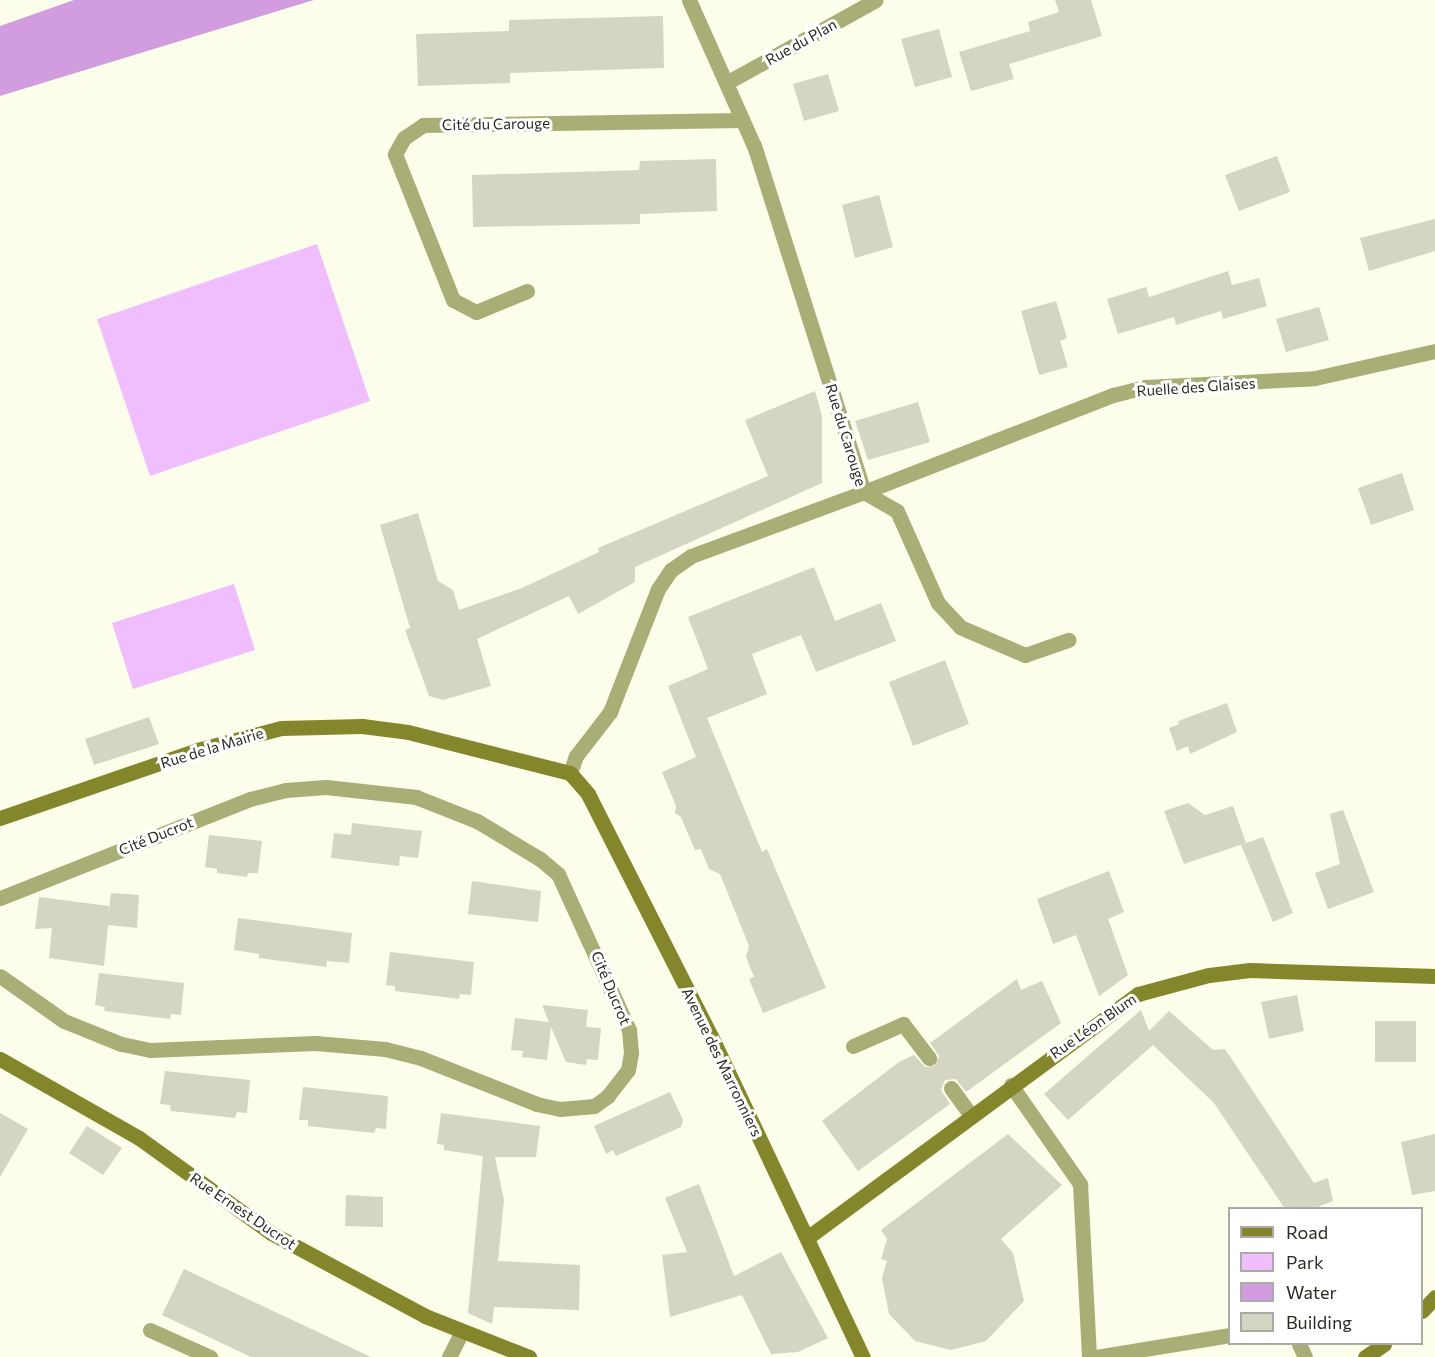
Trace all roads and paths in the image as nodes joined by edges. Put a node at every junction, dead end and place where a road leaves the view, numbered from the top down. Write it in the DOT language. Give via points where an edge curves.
graph roads {
  1 [pos="689,0"];
  2 [pos="876,0"];
  3 [pos="726,83"];
  4 [pos="742,120"];
  5 [pos="527,291"];
  6 [pos="1435,351"];
  7 [pos="864,492"];
  8 [pos="1068,640"];
  9 [pos="570,773"];
  10 [pos="0,818"];
  11 [pos="0,898"];
  12 [pos="0,976"];
  13 [pos="1435,976"];
  14 [pos="853,1046"];
  15 [pos="929,1058"];
  16 [pos="0,1059"];
  17 [pos="1011,1085"];
  18 [pos="951,1088"];
  19 [pos="971,1116"];
  20 [pos="807,1238"];
  21 [pos="1435,1297"];
  22 [pos="1423,1310"];
  23 [pos="150,1330"];
  24 [pos="461,1333"];
  25 [pos="1228,1335"];
  26 [pos="1383,1345"];
  27 [pos="210,1357"];
  28 [pos="449,1357"];
  29 [pos="529,1357"];
  30 [pos="863,1357"];
  31 [pos="1089,1357"];
  32 [pos="1096,1357"];
  33 [pos="1365,1357"];
  1 -- 3 [label="street, Rue du Carouge"];
  2 -- 3 [label="street, Rue du Plan"];
  3 -- 4 [label="street, Rue du Carouge"];
  4 -- 5 [label="street, Cité du Carouge" via="423,124 404,138 394,154 453,300 476,312"];
  4 -- 7 [label="street, Rue du Carouge" via="774,204"];
  6 -- 7 [label="street, Ruelle des Glaises" via="1315,378 1146,387 1113,395"];
  7 -- 8 [label="street" via="897,511 938,603 960,627 1025,655"];
  7 -- 9 [label="street, Rue du Carouge" via="691,556 671,570 658,589 610,712 576,756"];
  9 -- 10 [label="main road, Rue de la Mairie" via="408,732 362,726 281,728 197,750"];
  9 -- 20 [label="main road, Avenue des Marronniers" via="588,794"];
  11 -- 12 [label="street, Cité Ducrot" via="259,797 326,787 416,797 477,821 558,874 629,1030 631,1053 628,1070 608,1096 594,1106 560,1109 537,1104 421,1058 385,1049 315,1043 150,1050 121,1044 64,1021"];
  13 -- 17 [label="main road, Rue Léon Blum" via="1250,970 1172,984 1138,994"];
  14 -- 15 [label="street" via="903,1024"];
  16 -- 24 [label="main road, Rue Ernest Ducrot" via="139,1138 271,1233"];
  17 -- 19 [label="main road, Rue Léon Blum"];
  17 -- 31 [label="street" via="1080,1184"];
  18 -- 19 [label="street"];
  19 -- 20 [label="main road, Rue Léon Blum"];
  20 -- 30 [label="main road, Avenue des Marronniers"];
  21 -- 22 [label="main road"];
  23 -- 27 [label="street"];
  24 -- 28 [label="street"];
  24 -- 29 [label="main road, Rue Ernest Ducrot"];
  25 -- 32 [label="street"];
  26 -- 33 [label="main road"];
}
